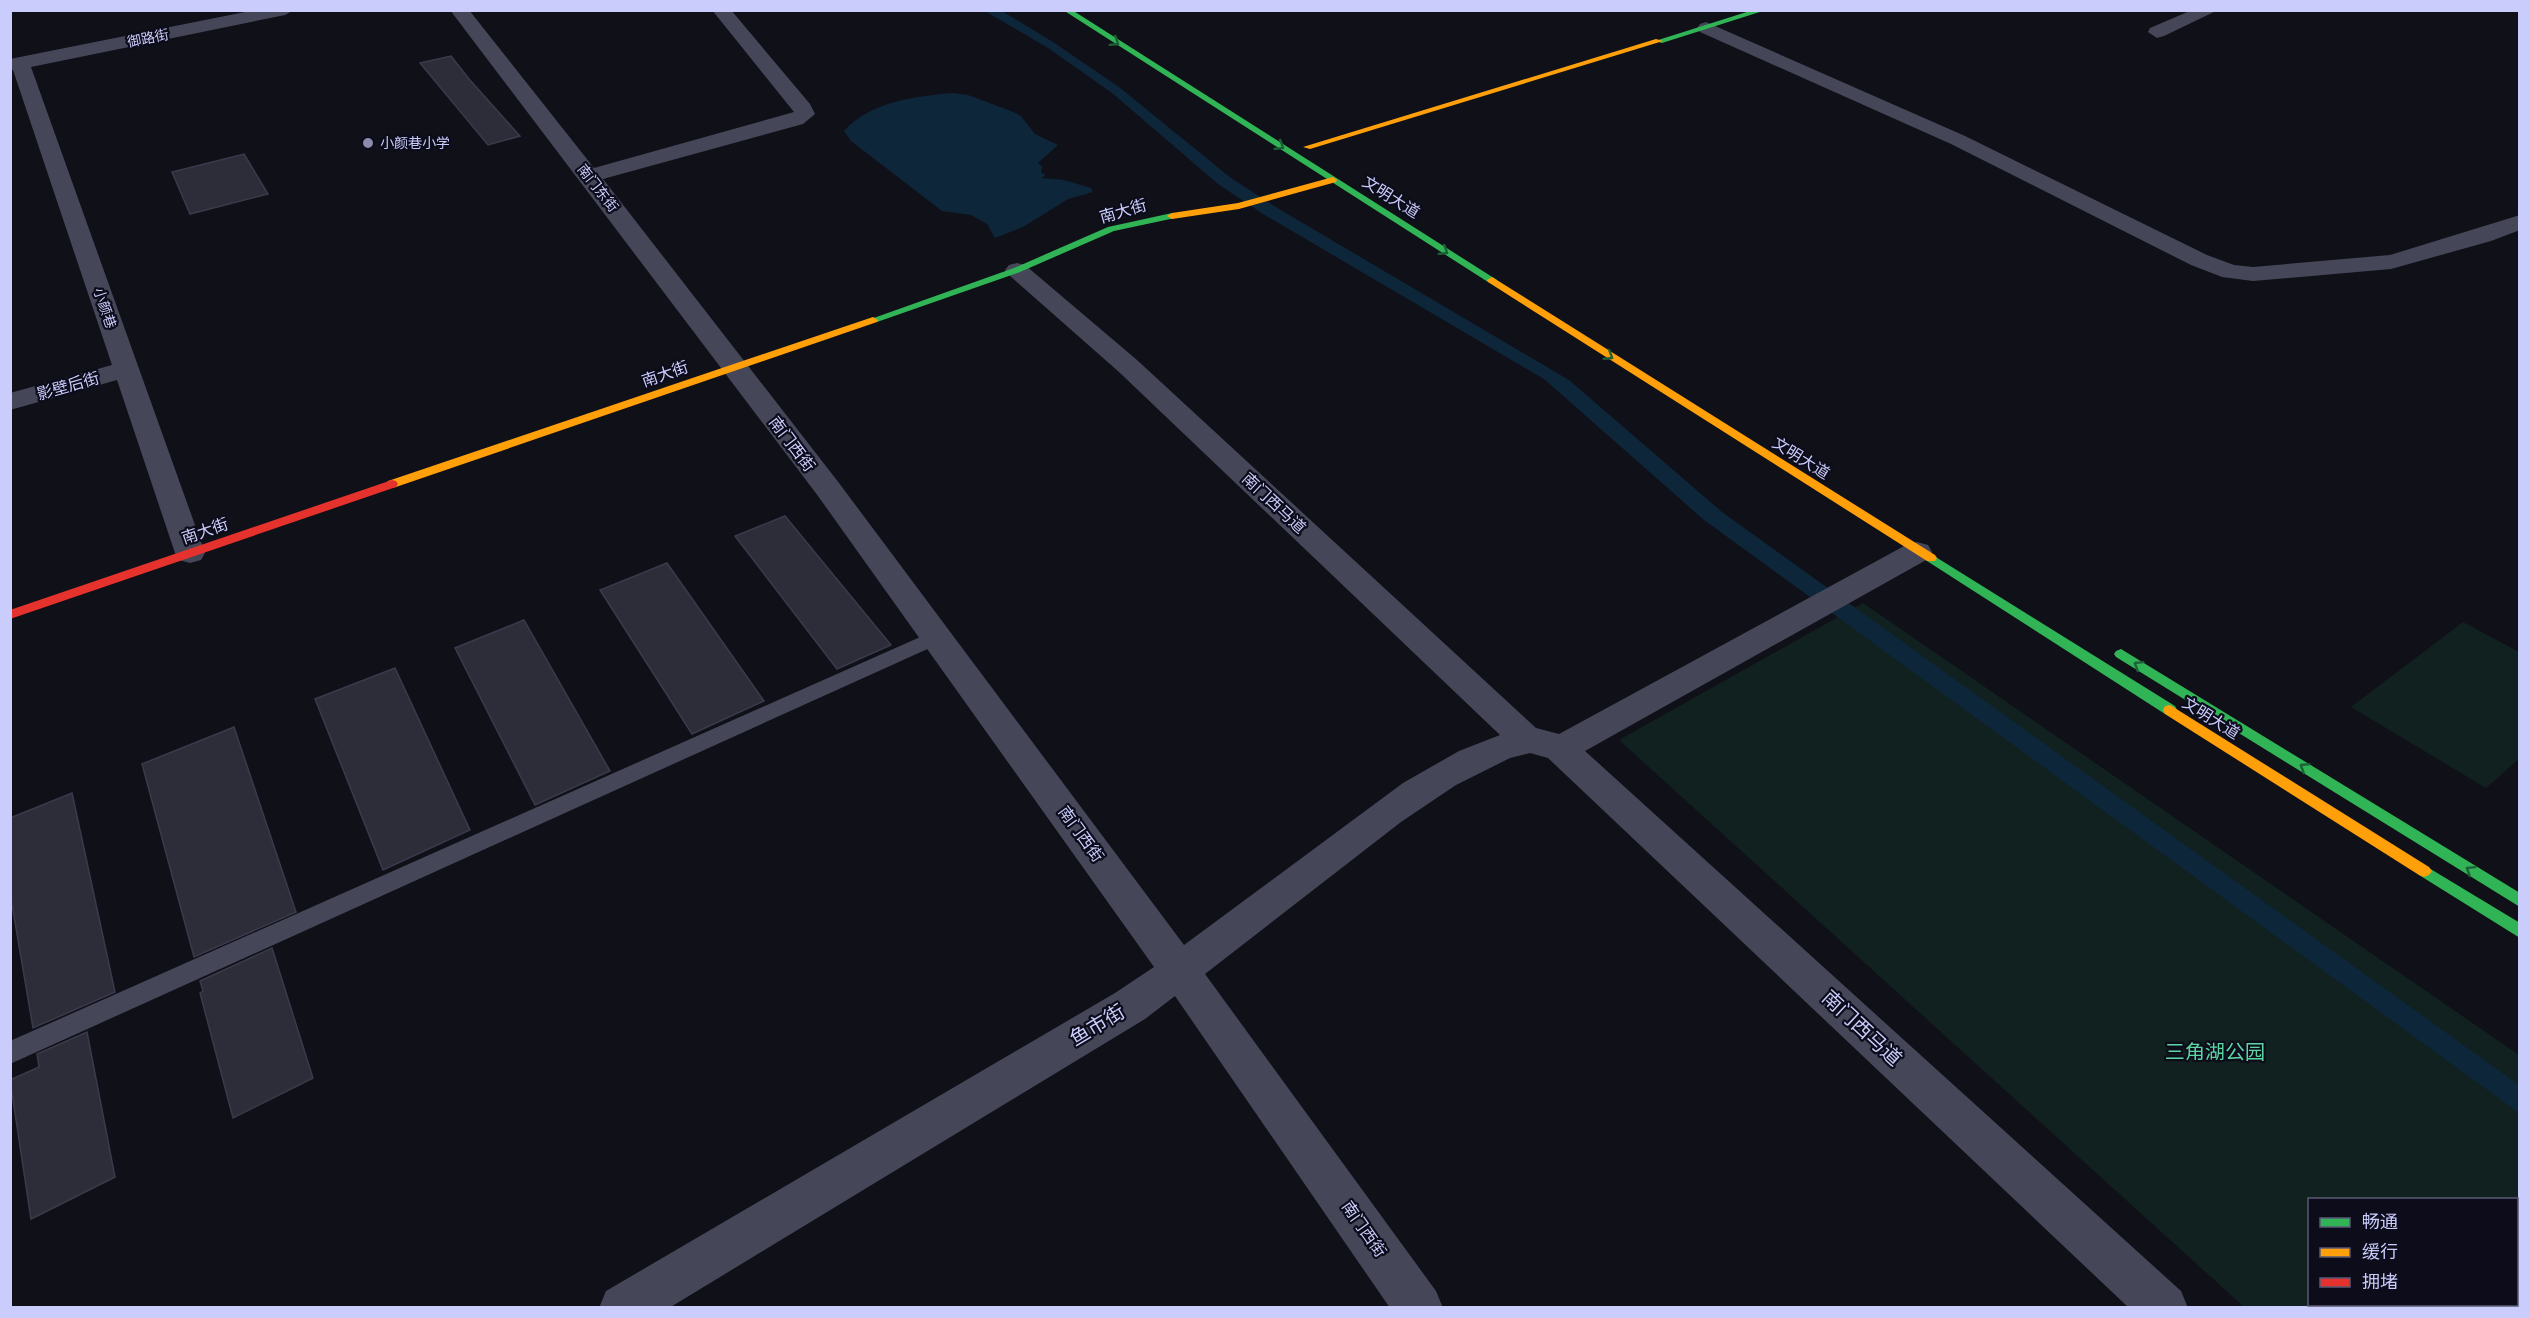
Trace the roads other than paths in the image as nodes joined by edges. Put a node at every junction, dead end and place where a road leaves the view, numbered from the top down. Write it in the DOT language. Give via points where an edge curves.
graph roads {
  1 [pos="285,10"];
  2 [pos="459,10"];
  3 [pos="721,10"];
  4 [pos="1066,10"];
  5 [pos="1089,10"];
  6 [pos="1763,10"];
  7 [pos="2209,10"];
  8 [pos="1706,28"];
  9 [pos="2157,32"];
  10 [pos="15,64"];
  11 [pos="1307,147"];
  12 [pos="588,176"];
  13 [pos="1333,180"];
  14 [pos="1399,204"];
  15 [pos="2520,222"];
  16 [pos="1017,270"];
  17 [pos="735,367"];
  18 [pos="126,369"];
  19 [pos="10,402"];
  20 [pos="1917,552"];
  21 [pos="190,553"];
  22 [pos="10,615"];
  23 [pos="936,637"];
  24 [pos="2109,646"];
  25 [pos="1544,745"];
  26 [pos="2520,901"];
  27 [pos="2520,933"];
  28 [pos="1181,970"];
  29 [pos="10,1053"];
  30 [pos="623,1308"];
  31 [pos="1419,1308"];
  32 [pos="2164,1308"];
  1 -- 10 [label="street, 御路街"];
  2 -- 12 [label="street, 南门东街"];
  3 -- 12 [label="street" via="805,114 796,120"];
  4 -- 13 [label="main road, 文明大道, one-way"];
  5 -- 11 [label="main road, 文明大道"];
  6 -- 8 [label="main road"];
  7 -- 9 [label="street"];
  8 -- 11 [label="main road"];
  8 -- 15 [label="street" via="1958,140 2230,272 2253,274 2391,262"];
  10 -- 18 [label="street, 小颜巷"];
  11 -- 14 [label="main road, 文明大道"];
  12 -- 17 [label="street, 南门东街"];
  13 -- 16 [label="main road, 南大街" via="1239,206 1121,226"];
  13 -- 20 [label="main road, 文明大道, one-way"];
  16 -- 17 [label="main road, 南大街"];
  16 -- 25 [label="street, 南门西马道" via="1128,366"];
  17 -- 21 [label="main road, 南大街"];
  17 -- 23 [label="street, 南门西街"];
  18 -- 19 [label="street, 影壁后街"];
  18 -- 21 [label="street, 小颜巷"];
  20 -- 25 [label="street, 鱼市街" via="1828,602"];
  20 -- 27 [label="main road, 文明大道"];
  21 -- 22 [label="main road, 南大街"];
  23 -- 28 [label="street, 南门西街"];
  23 -- 29 [label="lane"];
  26 -- 24 [label="main road, 文明大道, one-way"];
  25 -- 28 [label="street, 鱼市街" via="1503,747 1444,776 1400,804"];
  25 -- 32 [label="street, 南门西马道"];
  28 -- 30 [label="street, 鱼市街" via="1130,1005"];
  28 -- 31 [label="street, 南门西街"];
}
